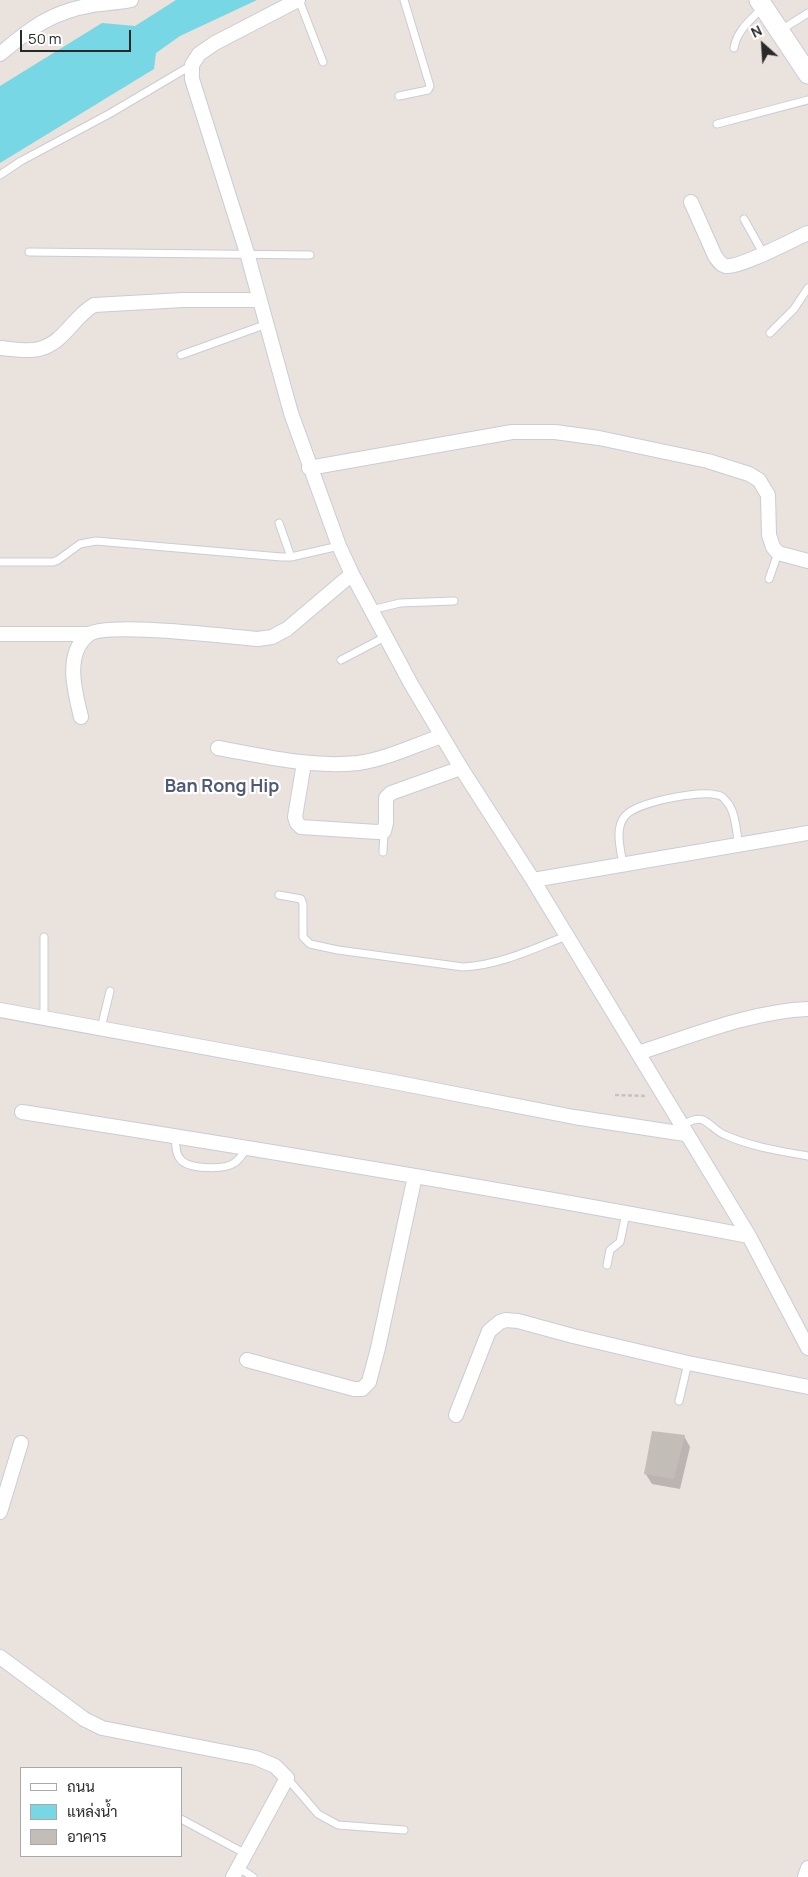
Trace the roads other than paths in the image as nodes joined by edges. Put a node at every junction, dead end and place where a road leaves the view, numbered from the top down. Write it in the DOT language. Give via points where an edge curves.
graph roads {
  1 [pos="131,0"];
  2 [pos="298,0"];
  3 [pos="404,0"];
  4 [pos="91,3"];
  5 [pos="761,3"];
  6 [pos="808,13"];
  7 [pos="787,26"];
  8 [pos="734,48"];
  9 [pos="0,54"];
  10 [pos="323,62"];
  11 [pos="192,65"];
  12 [pos="808,74"];
  13 [pos="399,96"];
  14 [pos="808,100"];
  15 [pos="717,124"];
  16 [pos="0,175"];
  17 [pos="692,202"];
  18 [pos="744,219"];
  19 [pos="808,233"];
  20 [pos="29,252"];
  21 [pos="763,253"];
  22 [pos="247,254"];
  23 [pos="310,255"];
  24 [pos="808,290"];
  25 [pos="260,300"];
  26 [pos="267,324"];
  27 [pos="770,333"];
  28 [pos="0,348"];
  29 [pos="181,355"];
  30 [pos="310,468"];
  31 [pos="279,523"];
  32 [pos="339,546"];
  33 [pos="778,553"];
  34 [pos="291,557"];
  35 [pos="808,561"];
  36 [pos="0,562"];
  37 [pos="352,574"];
  38 [pos="769,580"];
  39 [pos="454,601"];
  40 [pos="370,610"];
  41 [pos="0,634"];
  42 [pos="89,634"];
  43 [pos="385,637"];
  44 [pos="341,660"];
  45 [pos="81,717"];
  46 [pos="442,736"];
  47 [pos="218,748"];
  48 [pos="304,763"];
  49 [pos="461,768"];
  50 [pos="384,830"];
  51 [pos="808,833"];
  52 [pos="739,845"];
  53 [pos="383,852"];
  54 [pos="622,865"];
  55 [pos="533,880"];
  56 [pos="279,895"];
  57 [pos="566,936"];
  58 [pos="44,937"];
  59 [pos="110,991"];
  60 [pos="808,1009"];
  61 [pos="0,1010"];
  62 [pos="44,1018"];
  63 [pos="101,1028"];
  64 [pos="638,1053"];
  65 [pos="22,1112"];
  66 [pos="683,1130"];
  67 [pos="175,1135"];
  68 [pos="247,1148"];
  69 [pos="808,1156"];
  70 [pos="415,1176"];
  71 [pos="626,1213"];
  72 [pos="749,1236"];
  73 [pos="607,1265"];
  74 [pos="808,1348"];
  75 [pos="247,1360"];
  76 [pos="688,1363"];
  77 [pos="808,1387"];
  78 [pos="680,1401"];
  79 [pos="456,1415"];
  80 [pos="21,1442"];
  81 [pos="0,1512"];
  82 [pos="0,1656"];
  83 [pos="282,1788"];
  84 [pos="182,1820"];
  85 [pos="404,1830"];
  86 [pos="246,1854"];
  87 [pos="808,1868"];
  88 [pos="236,1872"];
  89 [pos="253,1877"];
  90 [pos="805,1877"];
  1 -- 4 [label="street"];
  2 -- 10 [label="lane"];
  2 -- 11 [label="street" via="215,42 199,54"];
  3 -- 13 [label="lane" via="430,86 428,90"];
  4 -- 9 [label="street" via="44,20"];
  5 -- 7 [label="street"];
  5 -- 8 [label="lane" via="741,29"];
  6 -- 7 [label="lane"];
  7 -- 12 [label="street"];
  11 -- 16 [label="lane"];
  11 -- 22 [label="street" via="192,80"];
  14 -- 15 [label="lane"];
  17 -- 21 [label="street" via="719,263 727,266"];
  18 -- 21 [label="lane"];
  19 -- 21 [label="street"];
  20 -- 22 [label="lane"];
  22 -- 23 [label="lane"];
  22 -- 25 [label="street"];
  24 -- 27 [label="lane"];
  25 -- 26 [label="street"];
  25 -- 28 [label="street" via="94,305 83,311 62,336 48,346 37,350"];
  26 -- 29 [label="lane"];
  26 -- 30 [label="street"];
  30 -- 32 [label="street"];
  30 -- 33 [label="street" via="512,432 555,432 599,438 708,461 759,480 768,495 769,535"];
  31 -- 34 [label="lane"];
  32 -- 34 [label="lane"];
  32 -- 37 [label="street"];
  33 -- 35 [label="street"];
  33 -- 38 [label="lane"];
  34 -- 36 [label="lane" via="96,541 80,544 53,562"];
  37 -- 40 [label="street"];
  37 -- 42 [label="street" via="287,629 272,637 258,639 126,628 101,629"];
  39 -- 40 [label="lane" via="400,603"];
  40 -- 43 [label="street"];
  41 -- 42 [label="street"];
  42 -- 45 [label="street" via="73,664 74,689"];
  43 -- 44 [label="lane"];
  43 -- 46 [label="street"];
  46 -- 48 [label="street" via="359,763"];
  46 -- 49 [label="street"];
  47 -- 48 [label="street"];
  48 -- 50 [label="street" via="295,817 301,827"];
  49 -- 50 [label="street" via="391,793 386,798"];
  49 -- 55 [label="street"];
  50 -- 53 [label="lane"];
  51 -- 52 [label="street"];
  52 -- 54 [label="street"];
  52 -- 54 [label="lane" via="733,813 728,802 719,795 656,800 635,808 624,817 618,831"];
  54 -- 55 [label="street"];
  55 -- 57 [label="street"];
  56 -- 57 [label="lane" via="301,899 303,937 310,944 347,951 463,967 482,966"];
  57 -- 64 [label="street"];
  58 -- 62 [label="lane"];
  59 -- 63 [label="lane"];
  60 -- 64 [label="street" via="755,1017"];
  61 -- 62 [label="street"];
  62 -- 63 [label="street"];
  63 -- 66 [label="street" via="574,1117"];
  64 -- 66 [label="street"];
  65 -- 67 [label="street"];
  66 -- 69 [label="lane" via="694,1120 702,1120 725,1135 768,1149"];
  66 -- 72 [label="street"];
  67 -- 68 [label="street"];
  67 -- 68 [label="lane" via="181,1161 190,1166 222,1168 233,1164"];
  68 -- 70 [label="street"];
  70 -- 71 [label="street"];
  70 -- 75 [label="street" via="369,1382 362,1389 354,1389"];
  71 -- 72 [label="street"];
  71 -- 73 [label="lane" via="620,1242 610,1250"];
  72 -- 74 [label="street"];
  76 -- 77 [label="street"];
  76 -- 78 [label="lane"];
  76 -- 79 [label="street" via="506,1320 490,1332"];
  80 -- 81 [label="street"];
  82 -- 83 [label="street" via="84,1719 102,1728 256,1758 275,1766"];
  83 -- 85 [label="lane" via="338,1825"];
  83 -- 86 [label="street"];
  84 -- 86 [label="lane"];
  86 -- 88 [label="street"];
  87 -- 90 [label="street"];
  88 -- 89 [label="lane"];
}
